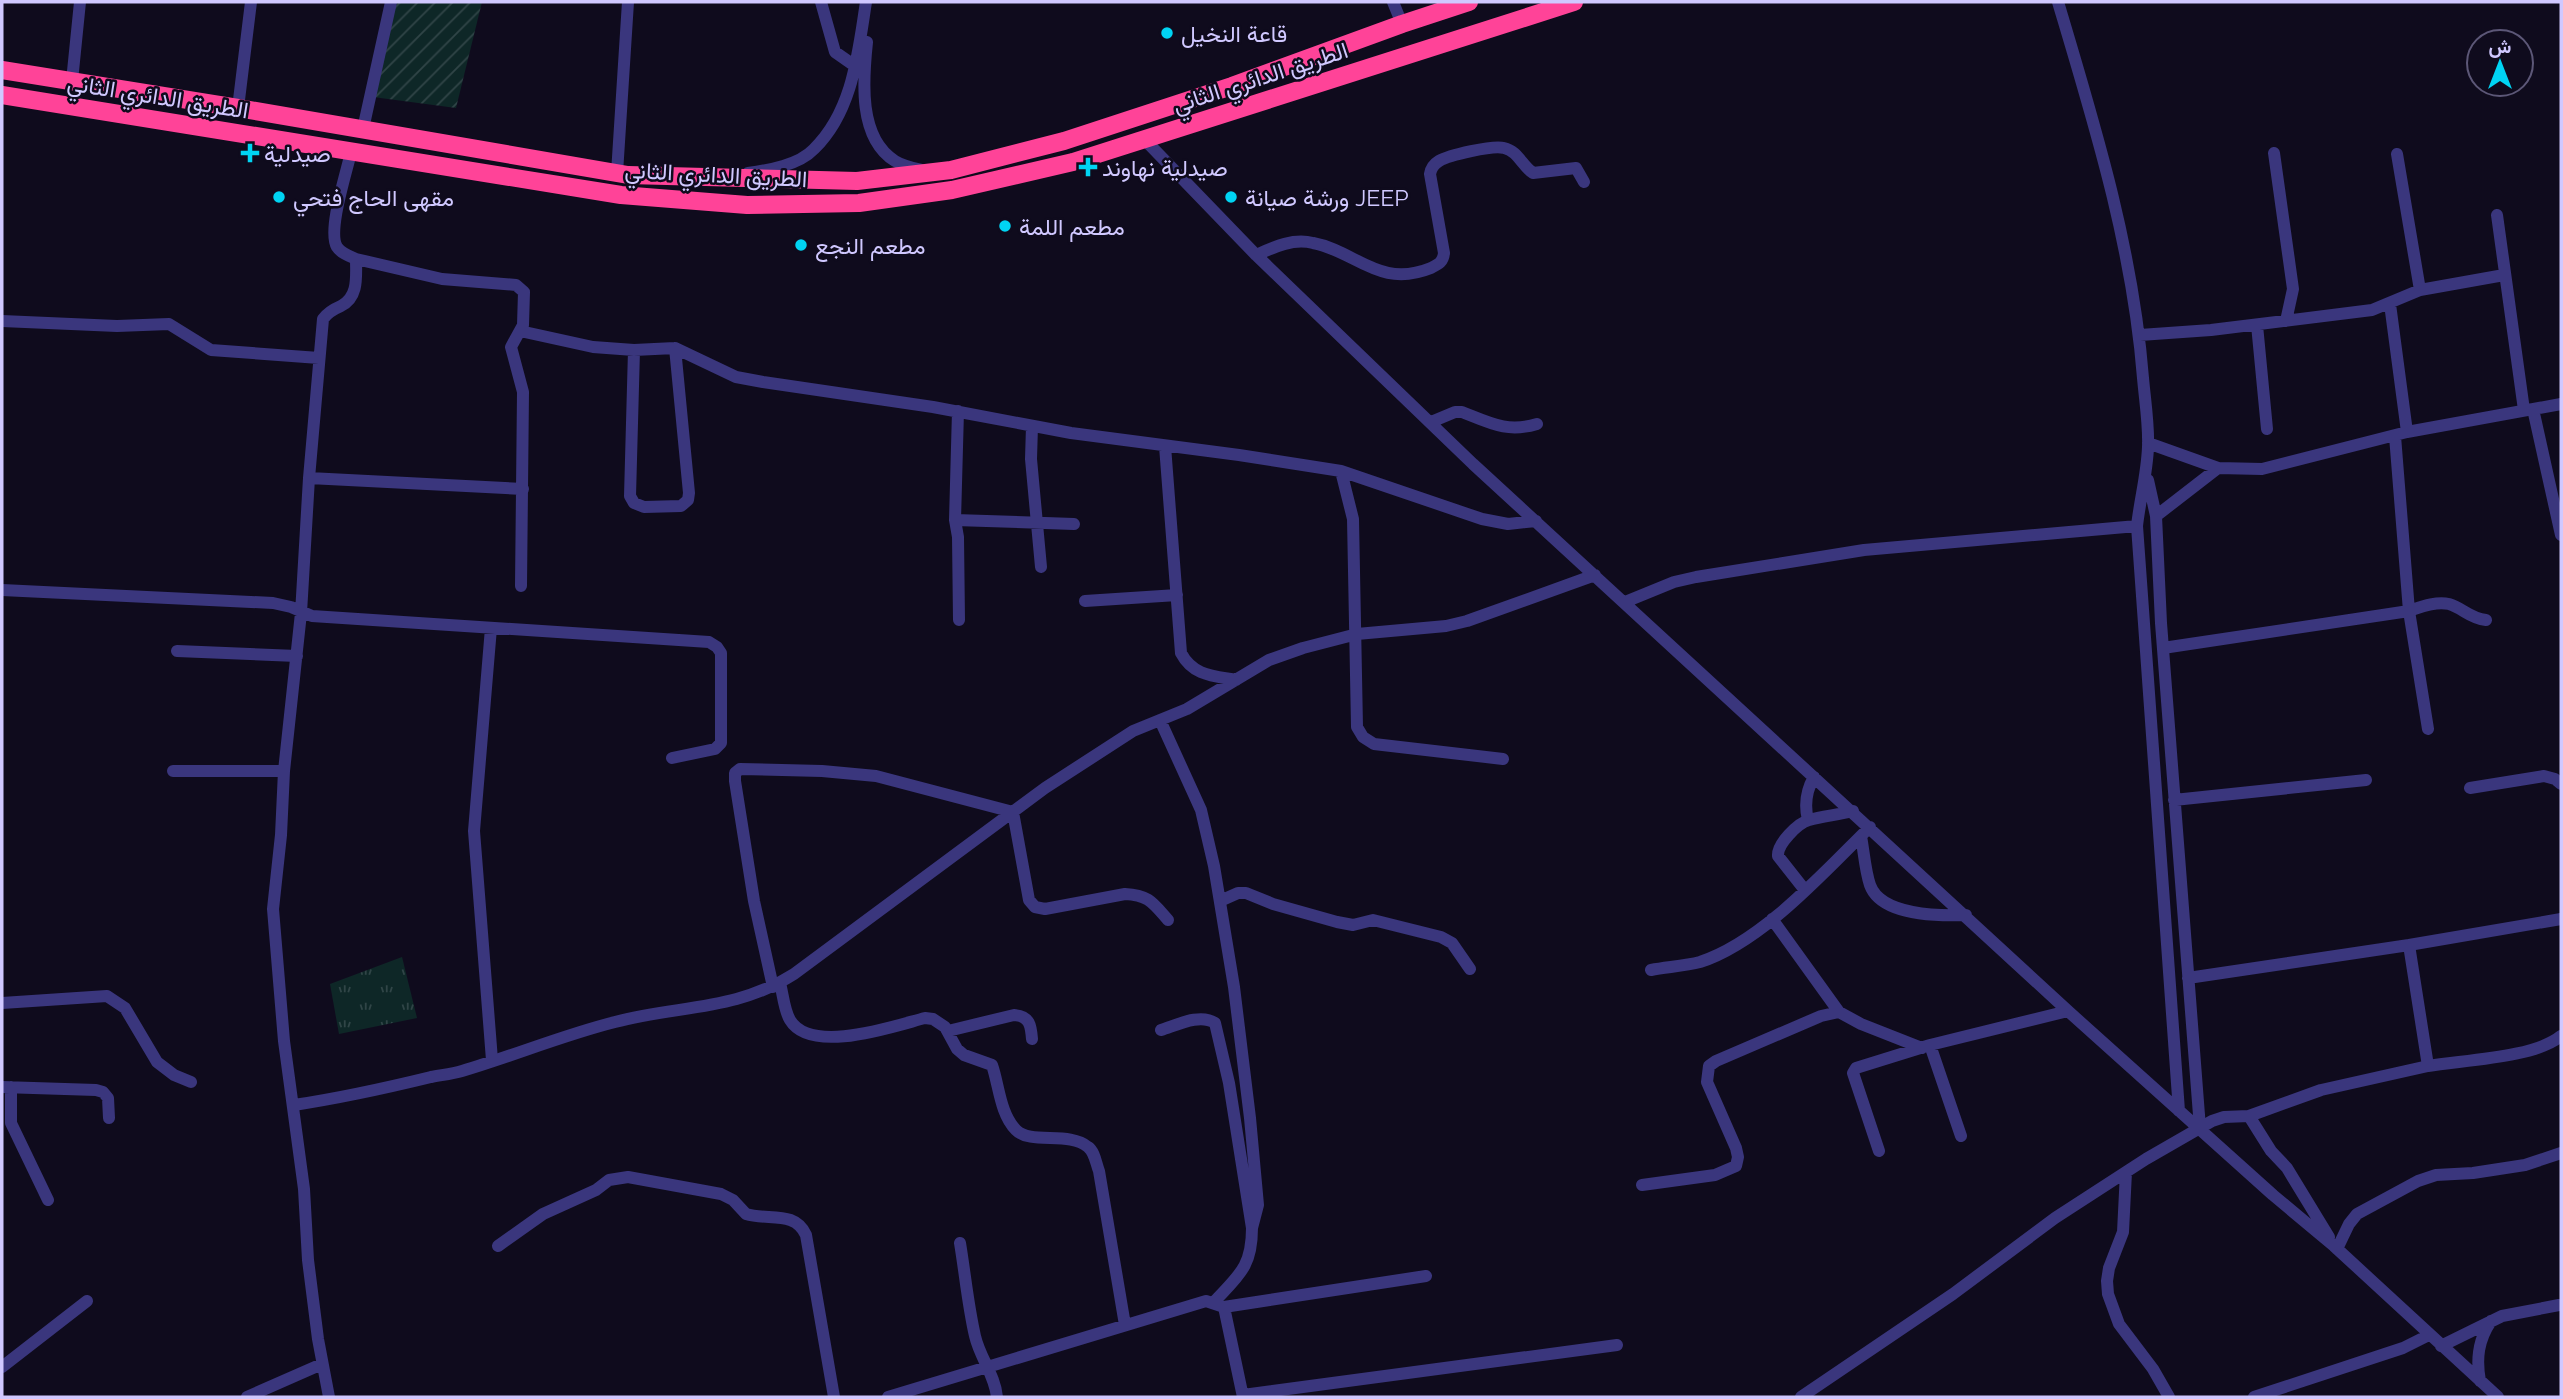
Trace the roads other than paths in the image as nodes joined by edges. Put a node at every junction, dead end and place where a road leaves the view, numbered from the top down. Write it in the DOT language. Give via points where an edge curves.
graph roads {
  1 [pos="80,2"];
  2 [pos="251,2"];
  3 [pos="391,2"];
  4 [pos="628,2"];
  5 [pos="821,2"];
  6 [pos="866,2"];
  7 [pos="873,2"];
  8 [pos="1393,2"];
  9 [pos="1469,2"];
  10 [pos="1574,2"];
  11 [pos="2058,2"];
  12 [pos="1402,24"];
  13 [pos="855,66"];
  14 [pos="2,70"];
  15 [pos="72,81"];
  16 [pos="2,95"];
  17 [pos="239,108"];
  18 [pos="363,129"];
  19 [pos="1145,140"];
  20 [pos="351,152"];
  21 [pos="2274,153"];
  22 [pos="2397,154"];
  23 [pos="617,173"];
  24 [pos="929,173"];
  25 [pos="719,177"];
  26 [pos="1584,182"];
  27 [pos="2497,215"];
  28 [pos="1256,255"];
  29 [pos="356,259"];
  30 [pos="2504,275"];
  31 [pos="2420,290"];
  32 [pos="2390,304"];
  33 [pos="2,321"];
  34 [pos="2286,321"];
  35 [pos="2257,325"];
  36 [pos="520,331"];
  37 [pos="2140,335"];
  38 [pos="675,348"];
  39 [pos="634,350"];
  40 [pos="319,358"];
  41 [pos="2561,404"];
  42 [pos="2528,410"];
  43 [pos="958,411"];
  44 [pos="1431,422"];
  45 [pos="1538,424"];
  46 [pos="1032,426"];
  47 [pos="2267,429"];
  48 [pos="2401,434"];
  49 [pos="2148,443"];
  50 [pos="1164,446"];
  51 [pos="2218,468"];
  52 [pos="1341,471"];
  53 [pos="2147,474"];
  54 [pos="309,478"];
  55 [pos="523,489"];
  56 [pos="2156,516"];
  57 [pos="955,520"];
  58 [pos="1536,522"];
  59 [pos="1074,523"];
  60 [pos="1037,524"];
  61 [pos="2137,526"];
  62 [pos="2561,535"];
  63 [pos="1041,567"];
  64 [pos="1595,575"];
  65 [pos="521,586"];
  66 [pos="2,590"];
  67 [pos="1177,595"];
  68 [pos="1084,601"];
  69 [pos="1625,601"];
  70 [pos="2409,611"];
  71 [pos="302,613"];
  72 [pos="959,620"];
  73 [pos="2486,620"];
  74 [pos="491,628"];
  75 [pos="1357,634"];
  76 [pos="2162,648"];
  77 [pos="177,651"];
  78 [pos="297,656"];
  79 [pos="1236,680"];
  80 [pos="1160,720"];
  81 [pos="2428,729"];
  82 [pos="672,758"];
  83 [pos="1503,759"];
  84 [pos="173,771"];
  85 [pos="284,771"];
  86 [pos="1814,777"];
  87 [pos="2366,780"];
  88 [pos="2561,784"];
  89 [pos="2470,788"];
  90 [pos="2174,800"];
  91 [pos="1853,811"];
  92 [pos="1013,812"];
  93 [pos="1808,820"];
  94 [pos="1866,832"];
  95 [pos="1804,890"];
  96 [pos="1220,901"];
  97 [pos="1966,915"];
  98 [pos="1772,919"];
  99 [pos="2561,919"];
  100 [pos="1168,920"];
  101 [pos="2409,946"];
  102 [pos="1470,969"];
  103 [pos="1651,970"];
  104 [pos="2188,978"];
  105 [pos="777,985"];
  106 [pos="2,1003"];
  107 [pos="2068,1011"];
  108 [pos="1839,1012"];
  109 [pos="1161,1030"];
  110 [pos="948,1031"];
  111 [pos="2561,1036"];
  112 [pos="1032,1039"];
  113 [pos="1926,1046"];
  114 [pos="492,1060"];
  115 [pos="2428,1066"];
  116 [pos="191,1082"];
  117 [pos="6,1087"];
  118 [pos="294,1105"];
  119 [pos="2179,1111"];
  120 [pos="2249,1116"];
  121 [pos="109,1118"];
  122 [pos="2200,1128"];
  123 [pos="1961,1136"];
  124 [pos="1879,1151"];
  125 [pos="2561,1153"];
  126 [pos="2126,1172"];
  127 [pos="1642,1185"];
  128 [pos="48,1200"];
  129 [pos="1252,1228"];
  130 [pos="961,1243"];
  131 [pos="498,1246"];
  132 [pos="2336,1247"];
  133 [pos="1426,1276"];
  134 [pos="87,1301"];
  135 [pos="1219,1305"];
  136 [pos="2559,1305"];
  137 [pos="2491,1320"];
  138 [pos="1125,1325"];
  139 [pos="2429,1335"];
  140 [pos="1617,1345"];
  141 [pos="2441,1346"];
  142 [pos="322,1364"];
  143 [pos="2,1367"];
  144 [pos="986,1367"];
  145 [pos="2480,1381"];
  146 [pos="1243,1396"];
  147 [pos="247,1397"];
  148 [pos="328,1397"];
  149 [pos="834,1397"];
  150 [pos="888,1397"];
  151 [pos="997,1397"];
  152 [pos="1801,1397"];
  153 [pos="2169,1397"];
  154 [pos="2254,1397"];
  155 [pos="2498,1397"];
  1 -- 15 [label="street"];
  2 -- 17 [label="street"];
  3 -- 18 [label="street"];
  4 -- 23 [label="street"];
  5 -- 13 [label="street" via="835,52"];
  6 -- 13 [label="street"];
  7 -- 24 [label="street" via="866,54 866,117 873,139 895,161"];
  8 -- 12 [label="street"];
  9 -- 12 [label="highway, الطريق الدائري الثاني"];
  10 -- 19 [label="highway, الطريق الدائري الثاني"];
  11 -- 37 [label="street" via="2103,154"];
  12 -- 24 [label="highway, الطريق الدائري الثاني" via="1089,134"];
  13 -- 25 [label="street" via="839,115 814,150 760,171"];
  14 -- 15 [label="highway, الطريق الدائري الثاني"];
  15 -- 17 [label="highway, الطريق الدائري الثاني"];
  16 -- 20 [label="highway, الطريق الدائري الثاني"];
  17 -- 18 [label="highway, الطريق الدائري الثاني"];
  18 -- 23 [label="highway, الطريق الدائري الثاني"];
  19 -- 20 [label="highway, الطريق الدائري الثاني" via="952,190 892,200 794,205 621,195"];
  19 -- 28 [label="street"];
  20 -- 29 [label="street" via="334,231 338,247"];
  21 -- 34 [label="street" via="2293,289"];
  22 -- 31 [label="street"];
  23 -- 25 [label="highway, الطريق الدائري الثاني"];
  24 -- 25 [label="highway, الطريق الدائري الثاني" via="857,181"];
  26 -- 28 [label="street" via="1576,168 1533,173 1513,151 1503,147 1450,156 1438,161 1430,174 1444,253 1438,265 1412,273 1386,272 1311,242 1278,246"];
  27 -- 30 [label="street"];
  28 -- 44 [label="street"];
  29 -- 36 [label="street" via="442,279 516,285 524,292"];
  29 -- 40 [label="street" via="352,297 323,319"];
  30 -- 31 [label="street"];
  30 -- 42 [label="street"];
  31 -- 32 [label="street"];
  32 -- 34 [label="street"];
  32 -- 48 [label="street"];
  33 -- 40 [label="street" via="169,324 211,350"];
  34 -- 35 [label="street"];
  35 -- 37 [label="street"];
  35 -- 47 [label="street"];
  36 -- 39 [label="street" via="593,347"];
  36 -- 55 [label="street" via="511,347 523,392"];
  37 -- 49 [label="street"];
  38 -- 39 [label="street"];
  38 -- 39 [label="street" via="689,493 681,506 644,507 630,496"];
  38 -- 43 [label="street" via="736,377"];
  40 -- 54 [label="street"];
  41 -- 42 [label="street"];
  42 -- 48 [label="street"];
  42 -- 62 [label="street"];
  43 -- 46 [label="street"];
  43 -- 57 [label="street"];
  44 -- 45 [label="street" via="1462,412 1502,428"];
  44 -- 58 [label="street"];
  46 -- 50 [label="street"];
  46 -- 60 [label="street"];
  48 -- 51 [label="street" via="2262,469"];
  48 -- 70 [label="street"];
  49 -- 51 [label="street"];
  49 -- 53 [label="street"];
  50 -- 52 [label="street"];
  50 -- 67 [label="street"];
  51 -- 56 [label="street"];
  52 -- 58 [label="street" via="1482,519"];
  52 -- 75 [label="street" via="1353,519"];
  53 -- 56 [label="street"];
  53 -- 61 [label="street"];
  54 -- 55 [label="street"];
  54 -- 71 [label="street"];
  55 -- 65 [label="street"];
  56 -- 76 [label="street"];
  57 -- 60 [label="street"];
  57 -- 72 [label="street"];
  58 -- 64 [label="street"];
  59 -- 60 [label="street"];
  60 -- 63 [label="street"];
  61 -- 69 [label="street" via="1864,550 1674,582"];
  61 -- 119 [label="street"];
  64 -- 69 [label="street"];
  64 -- 75 [label="street" via="1467,621"];
  66 -- 71 [label="street" via="273,603"];
  67 -- 68 [label="street"];
  67 -- 79 [label="street" via="1181,653 1187,664 1198,672"];
  69 -- 86 [label="street"];
  70 -- 73 [label="street" via="2446,603"];
  70 -- 76 [label="street"];
  70 -- 81 [label="street"];
  71 -- 74 [label="street"];
  71 -- 78 [label="street"];
  74 -- 82 [label="street" via="700,640 717,647 721,653 721,743 715,749"];
  74 -- 114 [label="street" via="474,831"];
  75 -- 79 [label="street" via="1269,660"];
  75 -- 83 [label="street" via="1357,727 1363,737 1374,744"];
  76 -- 90 [label="street"];
  77 -- 78 [label="street"];
  78 -- 85 [label="street"];
  79 -- 80 [label="street"];
  80 -- 92 [label="street" via="1115,741"];
  80 -- 96 [label="street" via="1201,810"];
  84 -- 85 [label="street"];
  85 -- 118 [label="street" via="273,909"];
  86 -- 91 [label="street"];
  86 -- 93 [label="street" via="1805,801"];
  87 -- 90 [label="street"];
  88 -- 89 [label="street" via="2544,776"];
  90 -- 104 [label="street"];
  91 -- 93 [label="street"];
  91 -- 94 [label="street"];
  92 -- 100 [label="street" via="1029,900 1035,907 1138,895 1150,899"];
  92 -- 105 [label="street"];
  92 -- 105 [label="street" via="876,776 740,769 735,781 754,901"];
  93 -- 95 [label="street" via="1778,849"];
  94 -- 95 [label="street"];
  94 -- 97 [label="street"];
  94 -- 97 [label="street" via="1871,887 1878,898 1923,914"];
  95 -- 98 [label="street"];
  96 -- 102 [label="street" via="1246,893 1337,922 1353,925 1373,920 1441,937 1452,943"];
  96 -- 129 [label="street" via="1250,1118 1258,1205"];
  97 -- 107 [label="street"];
  98 -- 103 [label="street" via="1700,962"];
  98 -- 108 [label="street"];
  99 -- 101 [label="street"];
  101 -- 104 [label="street"];
  101 -- 115 [label="street"];
  104 -- 122 [label="street"];
  105 -- 110 [label="street" via="791,1022 817,1037 835,1038 925,1018"];
  105 -- 114 [label="street" via="715,1006 648,1013 594,1027"];
  106 -- 116 [label="street" via="107,996 125,1008 157,1062"];
  107 -- 113 [label="street"];
  107 -- 119 [label="street"];
  108 -- 113 [label="street"];
  108 -- 127 [label="street" via="1709,1066 1707,1082 1736,1148 1736,1166 1715,1175"];
  109 -- 129 [label="street" via="1200,1018 1215,1023"];
  110 -- 112 [label="street" via="1014,1015 1027,1019"];
  110 -- 138 [label="street" via="964,1055 992,1065 1015,1130 1023,1135 1073,1140 1093,1153"];
  111 -- 115 [label="street" via="2524,1052"];
  113 -- 123 [label="street"];
  113 -- 124 [label="street" via="1856,1068 1853,1073"];
  114 -- 118 [label="street" via="459,1072"];
  115 -- 120 [label="street" via="2321,1090"];
  117 -- 121 [label="street" via="103,1092 108,1098"];
  117 -- 128 [label="street" via="11,1123"];
  118 -- 142 [label="street"];
  119 -- 122 [label="street"];
  120 -- 122 [label="street" via="2224,1117"];
  120 -- 132 [label="street"];
  122 -- 126 [label="street"];
  122 -- 132 [label="street"];
  125 -- 132 [label="street" via="2525,1165 2418,1181 2357,1214"];
  126 -- 152 [label="street" via="2054,1217 1953,1294"];
  126 -- 153 [label="street" via="2123,1232 2109,1268 2108,1294 2119,1324"];
  129 -- 135 [label="street" via="1247,1263"];
  130 -- 144 [label="street" via="974,1335"];
  131 -- 149 [label="street" via="543,1214 609,1180 628,1177 721,1194 747,1214 794,1221 806,1235"];
  132 -- 139 [label="street"];
  133 -- 135 [label="street"];
  134 -- 143 [label="street"];
  135 -- 138 [label="street" via="1198,1303"];
  135 -- 146 [label="street"];
  136 -- 137 [label="street"];
  137 -- 141 [label="street"];
  137 -- 145 [label="street" via="2479,1345"];
  138 -- 144 [label="street"];
  139 -- 141 [label="street"];
  139 -- 154 [label="street" via="2403,1348"];
  140 -- 146 [label="street"];
  141 -- 145 [label="street"];
  142 -- 147 [label="street"];
  142 -- 148 [label="street"];
  144 -- 150 [label="street"];
  144 -- 151 [label="street"];
  145 -- 155 [label="street"];
}
